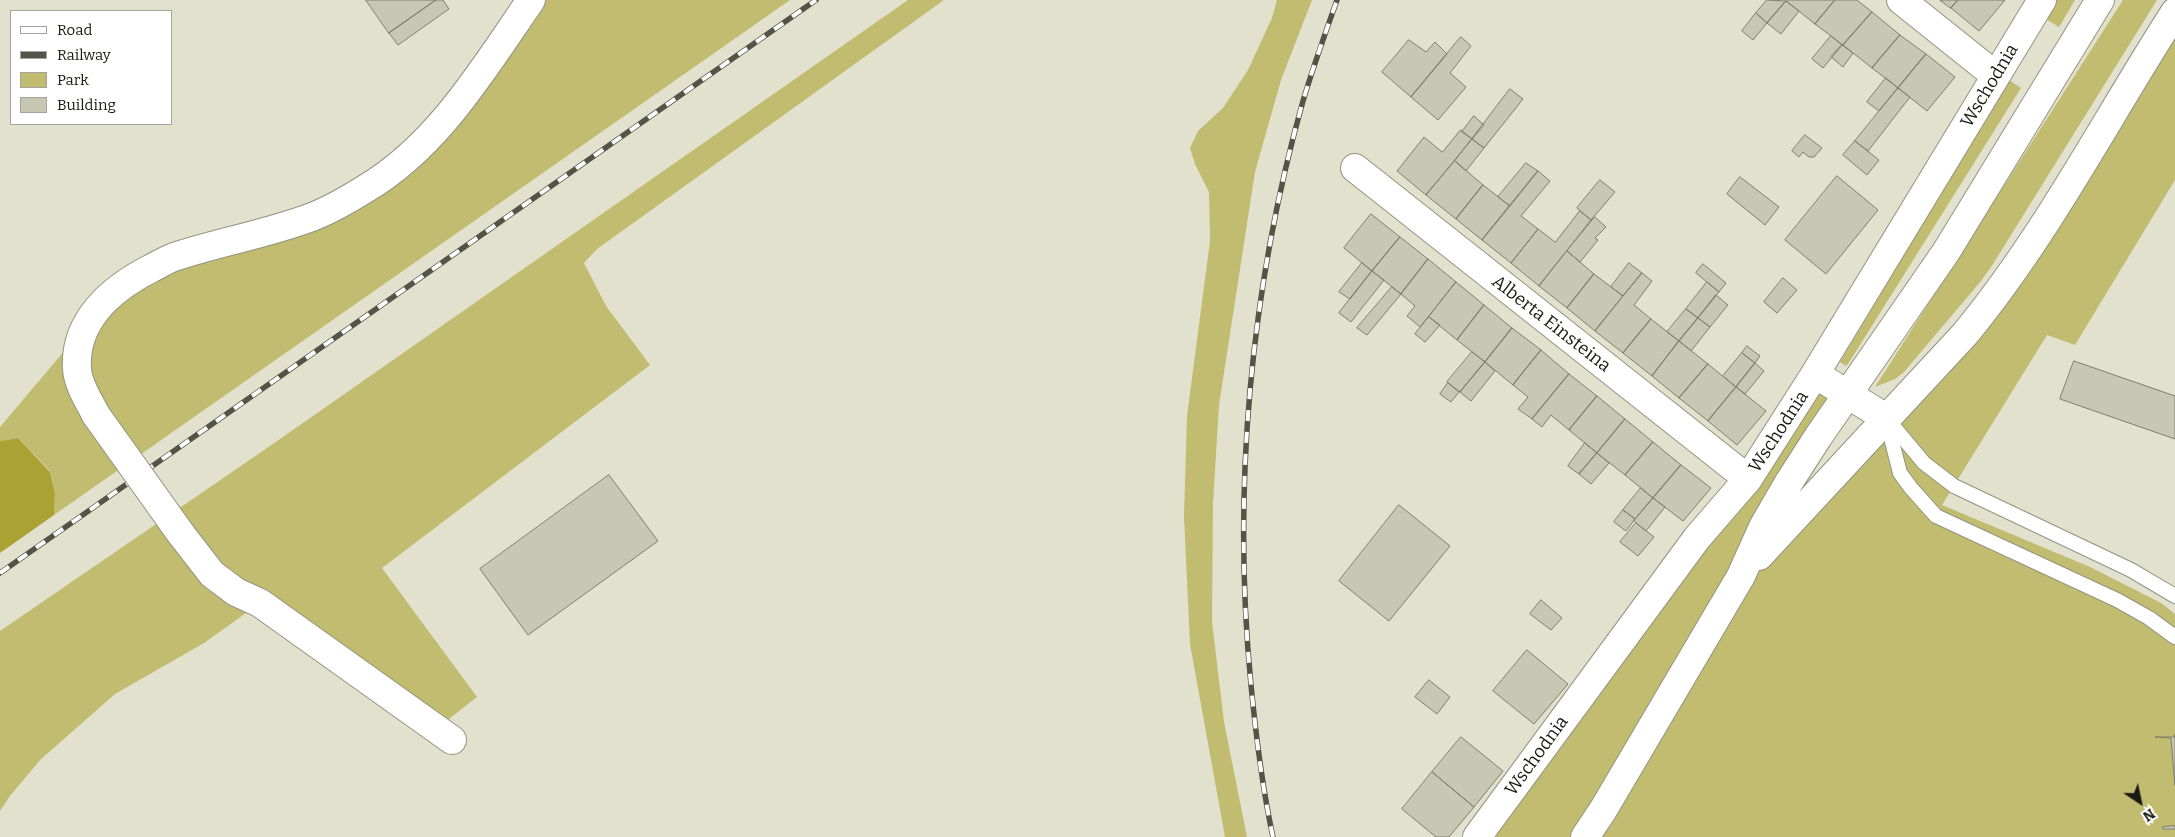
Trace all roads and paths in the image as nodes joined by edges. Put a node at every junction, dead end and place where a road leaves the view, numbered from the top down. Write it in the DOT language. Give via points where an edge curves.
graph roads {
  1 [pos="531,0"];
  2 [pos="1901,0"];
  3 [pos="2042,0"];
  4 [pos="2100,0"];
  5 [pos="2175,12"];
  6 [pos="1996,76"];
  7 [pos="1355,168"];
  8 [pos="1815,374"];
  9 [pos="1848,393"];
  10 [pos="1886,418"];
  11 [pos="1748,479"];
  12 [pos="1741,576"];
  13 [pos="2175,596"];
  14 [pos="2175,636"];
  15 [pos="452,740"];
  16 [pos="1603,810"];
  17 [pos="1477,837"];
  18 [pos="1585,837"];
  19 [pos="1593,837"];
  1 -- 15 [label="street, bridge" via="449,114 406,159 366,189 312,217 172,257 117,289 98,306 79,344 79,378 96,415 212,574 236,592 260,603"];
  2 -- 6 [label="street"];
  3 -- 6 [label="street, Wschodnia"];
  4 -- 9 [label="street, Wschodnia" via="1946,252"];
  5 -- 10 [label="street, Wschodnia" via="2013,272 1965,334"];
  6 -- 8 [label="street, Wschodnia"];
  7 -- 11 [label="street, Alberta Einsteina"];
  8 -- 9 [label="street"];
  8 -- 11 [label="street, Wschodnia"];
  9 -- 10 [label="street"];
  9 -- 12 [label="street, Wschodnia" via="1763,527"];
  10 -- 12 [label="street, Wschodnia"];
  10 -- 13 [label="lane" via="1924,463 1954,486 2131,570"];
  10 -- 14 [label="lane" via="1900,473 1936,516 2117,600"];
  11 -- 17 [label="street, Wschodnia" via="1697,538"];
  12 -- 16 [label="street, Wschodnia"];
  16 -- 18 [label="street, Wschodnia"];
  16 -- 19 [label="street, Wschodnia"];
}
